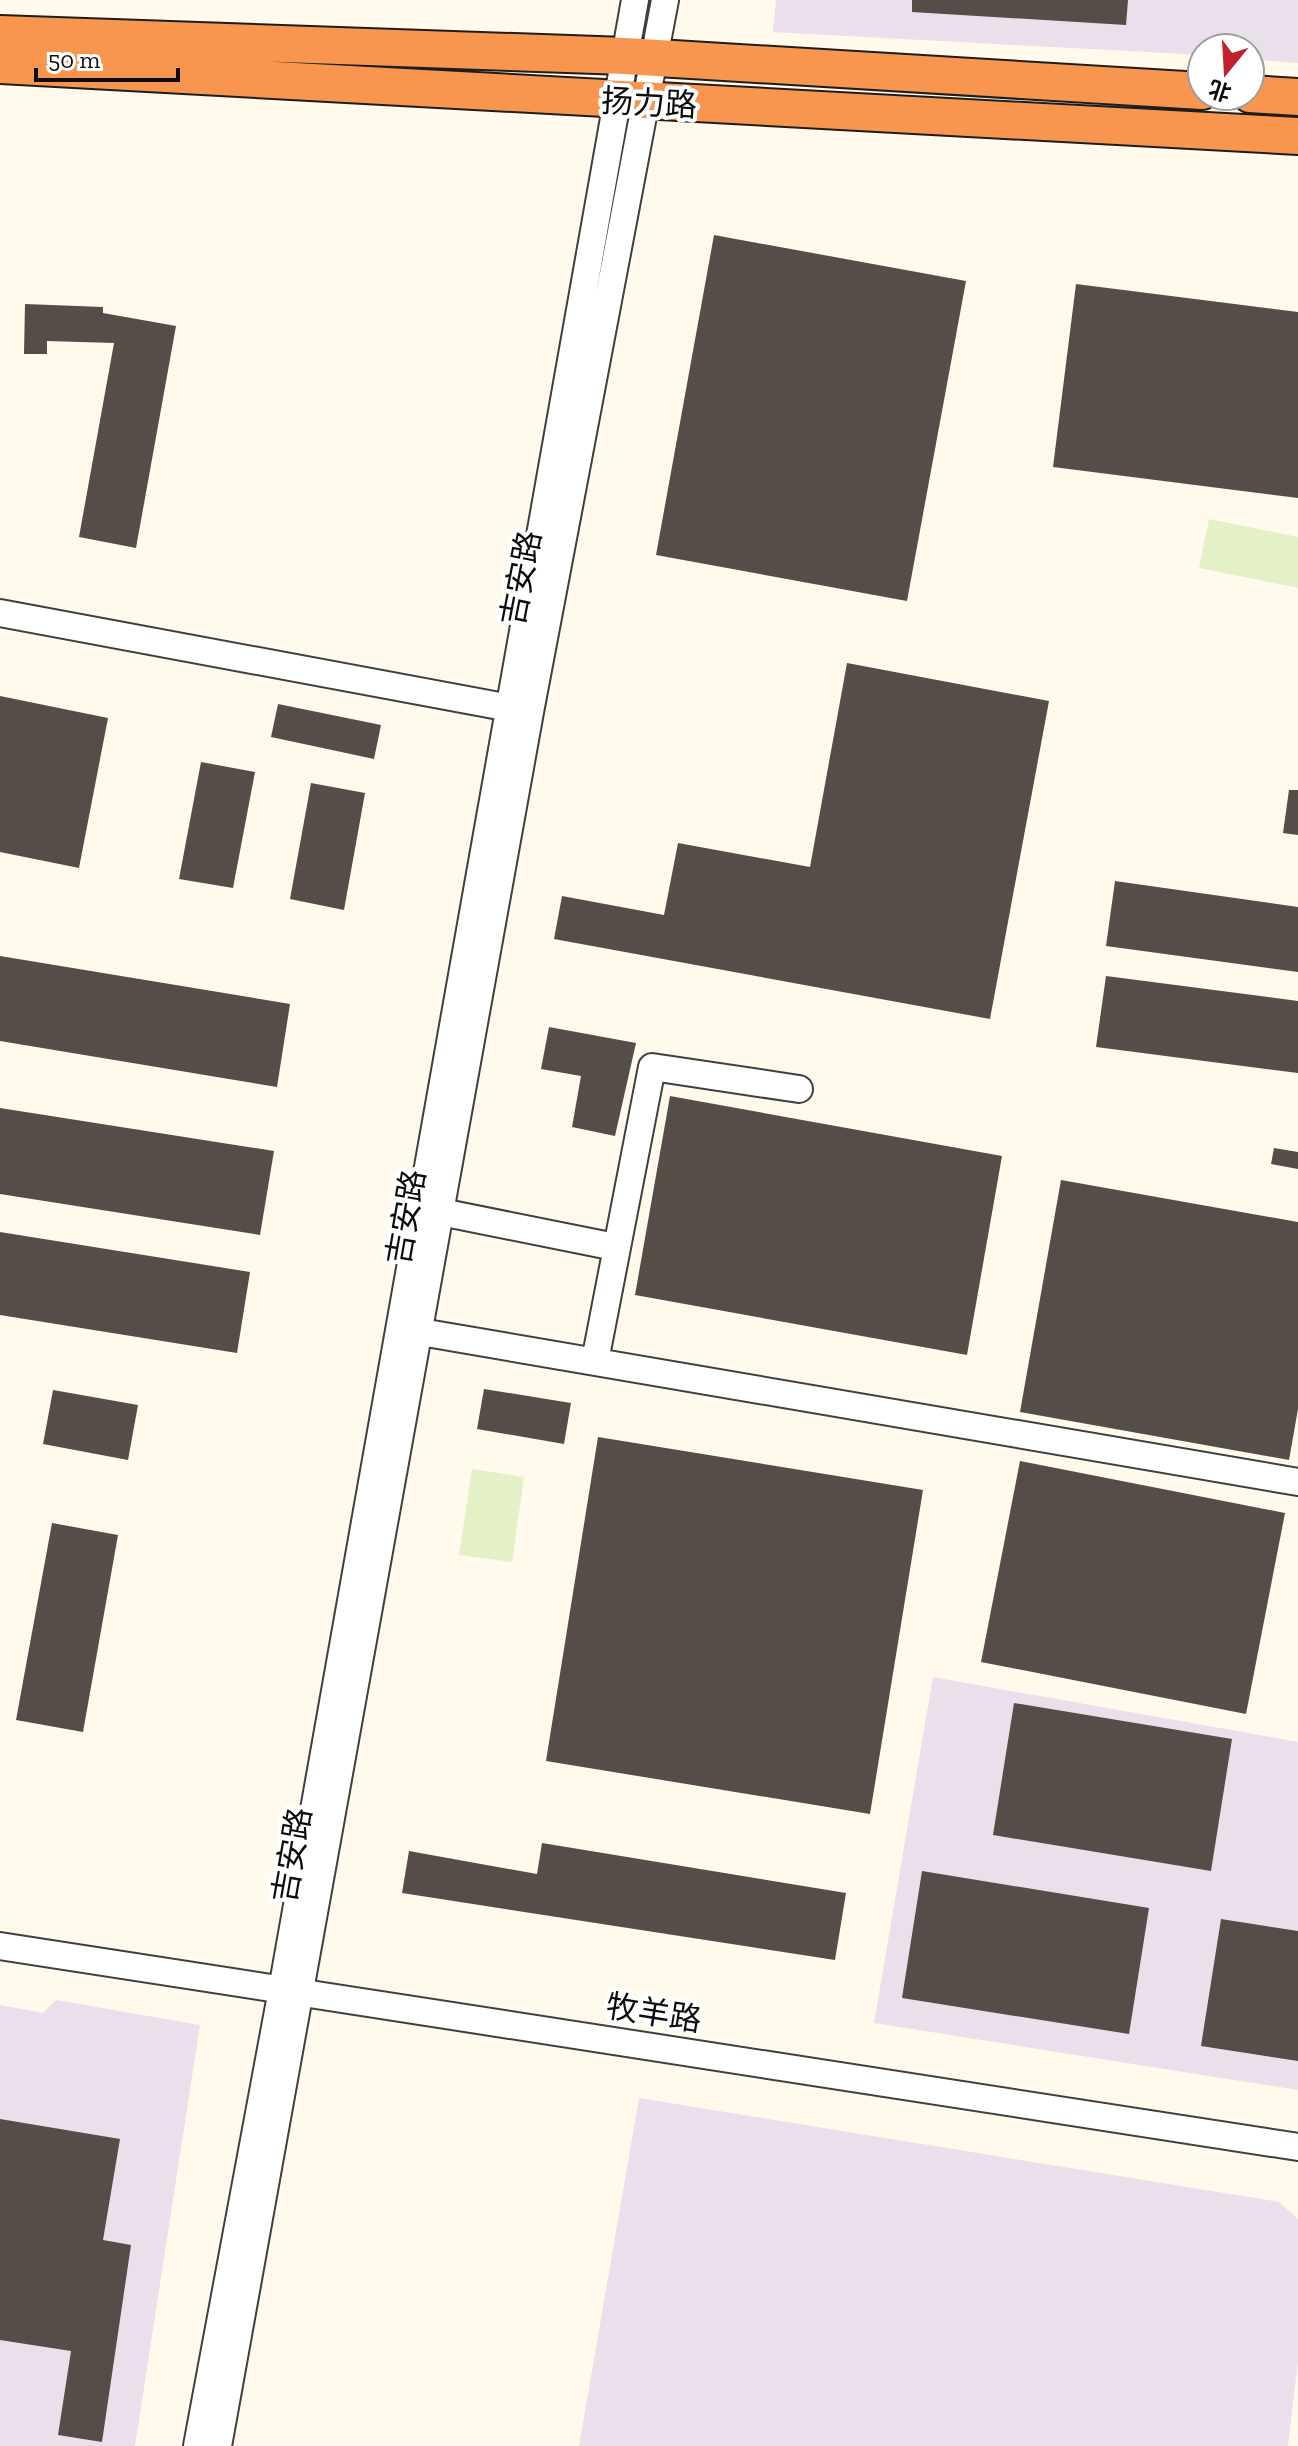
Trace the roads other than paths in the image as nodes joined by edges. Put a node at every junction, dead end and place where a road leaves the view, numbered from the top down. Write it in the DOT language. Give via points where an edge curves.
graph roads {
  1 [pos="635,0"];
  2 [pos="665,0"];
  3 [pos="0,34"];
  4 [pos="640,57"];
  5 [pos="0,65"];
  6 [pos="1186,90"];
  7 [pos="1266,95"];
  8 [pos="1298,97"];
  9 [pos="631,102"];
  10 [pos="1298,136"];
  11 [pos="0,613"];
  12 [pos="510,708"];
  13 [pos="799,1089"];
  14 [pos="431,1210"];
  15 [pos="615,1247"];
  16 [pos="410,1330"];
  17 [pos="595,1361"];
  18 [pos="1298,1482"];
  19 [pos="0,1946"];
  20 [pos="292,1992"];
  21 [pos="1298,2147"];
  22 [pos="197,2446"];
  23 [pos="218,2446"];
  1 -- 4 [label="street, 吉安路"];
  2 -- 4 [label="street, 吉安路"];
  3 -- 4 [label="highway, 扬力路"];
  4 -- 6 [label="highway, 扬力路"];
  4 -- 9 [label="street, 吉安路"];
  5 -- 9 [label="highway, 扬力路"];
  7 -- 8 [label="highway"];
  9 -- 10 [label="highway, 扬力路"];
  9 -- 12 [label="street, 吉安路"];
  9 -- 14 [label="street, 吉安路" via="530,712"];
  11 -- 12 [label="street"];
  12 -- 14 [label="street, 吉安路"];
  13 -- 15 [label="street" via="652,1067"];
  14 -- 15 [label="street"];
  14 -- 16 [label="street, 吉安路"];
  15 -- 17 [label="street"];
  16 -- 17 [label="street"];
  16 -- 20 [label="street, 吉安路"];
  17 -- 18 [label="street"];
  19 -- 20 [label="street, 牧羊路"];
  20 -- 21 [label="street, 牧羊路"];
  20 -- 22 [label="street, 吉安路"];
  20 -- 23 [label="street, 吉安路"];
}
